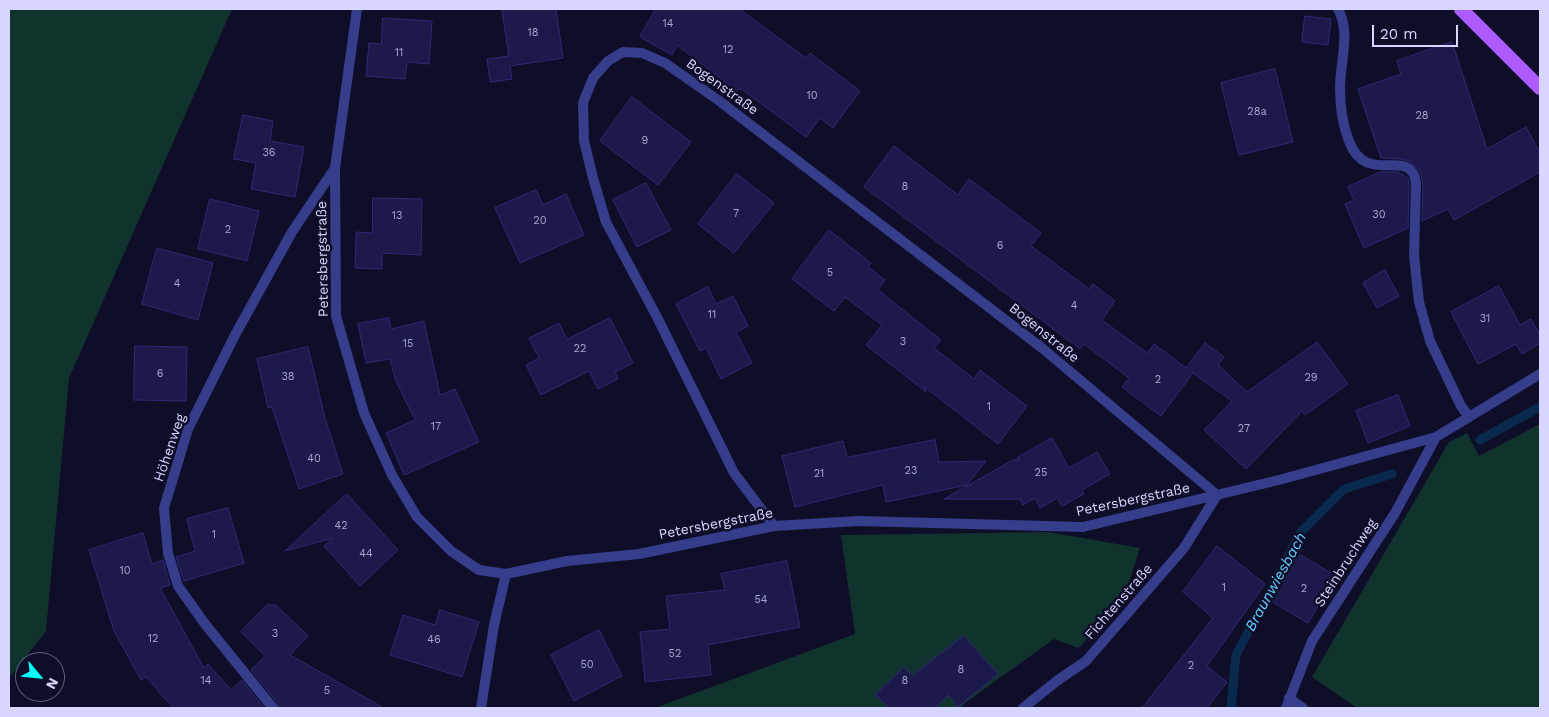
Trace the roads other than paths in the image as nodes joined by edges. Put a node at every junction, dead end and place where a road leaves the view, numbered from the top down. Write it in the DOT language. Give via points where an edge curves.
graph roads {
  1 [pos="357,9"];
  2 [pos="1338,9"];
  3 [pos="1461,9"];
  4 [pos="1540,88"];
  5 [pos="335,168"];
  6 [pos="1540,374"];
  7 [pos="1469,417"];
  8 [pos="1436,436"];
  9 [pos="1217,495"];
  10 [pos="774,526"];
  11 [pos="506,574"];
  12 [pos="1289,698"];
  13 [pos="273,708"];
  14 [pos="481,708"];
  15 [pos="1023,708"];
  16 [pos="1286,708"];
  17 [pos="1302,708"];
  1 -- 5 [label="street, Petersbergstraße"];
  2 -- 7 [label="street" via="1343,18 1344,35 1340,89 1350,142 1359,158 1367,164 1398,165 1413,173 1416,184 1414,256 1419,302 1430,341"];
  3 -- 4 [label="main road"];
  5 -- 11 [label="street, Petersbergstraße" via="336,316 364,413 392,474 417,517 451,552 479,570"];
  5 -- 13 [label="street, Höhenweg" via="292,232 235,335 188,429 164,508 168,553 178,586"];
  6 -- 7 [label="street, Petersbergstraße"];
  7 -- 8 [label="street, Petersbergstraße"];
  8 -- 9 [label="street, Petersbergstraße"];
  8 -- 12 [label="street, Steinbruchweg" via="1395,513 1312,641"];
  9 -- 10 [label="street, Petersbergstraße" via="1083,527 859,521"];
  9 -- 10 [label="street, Bogenstraße" via="1042,348 718,100 665,63 642,53 623,52 608,61 593,78 583,102 584,141 606,222 734,473"];
  9 -- 15 [label="street, Fichtenstraße" via="1184,548 1086,661"];
  10 -- 11 [label="street, Petersbergstraße" via="639,554 568,561"];
  11 -- 14 [label="street"];
  12 -- 16 [label="street, Steinbruchweg"];
  12 -- 17 [label="street"];
}
